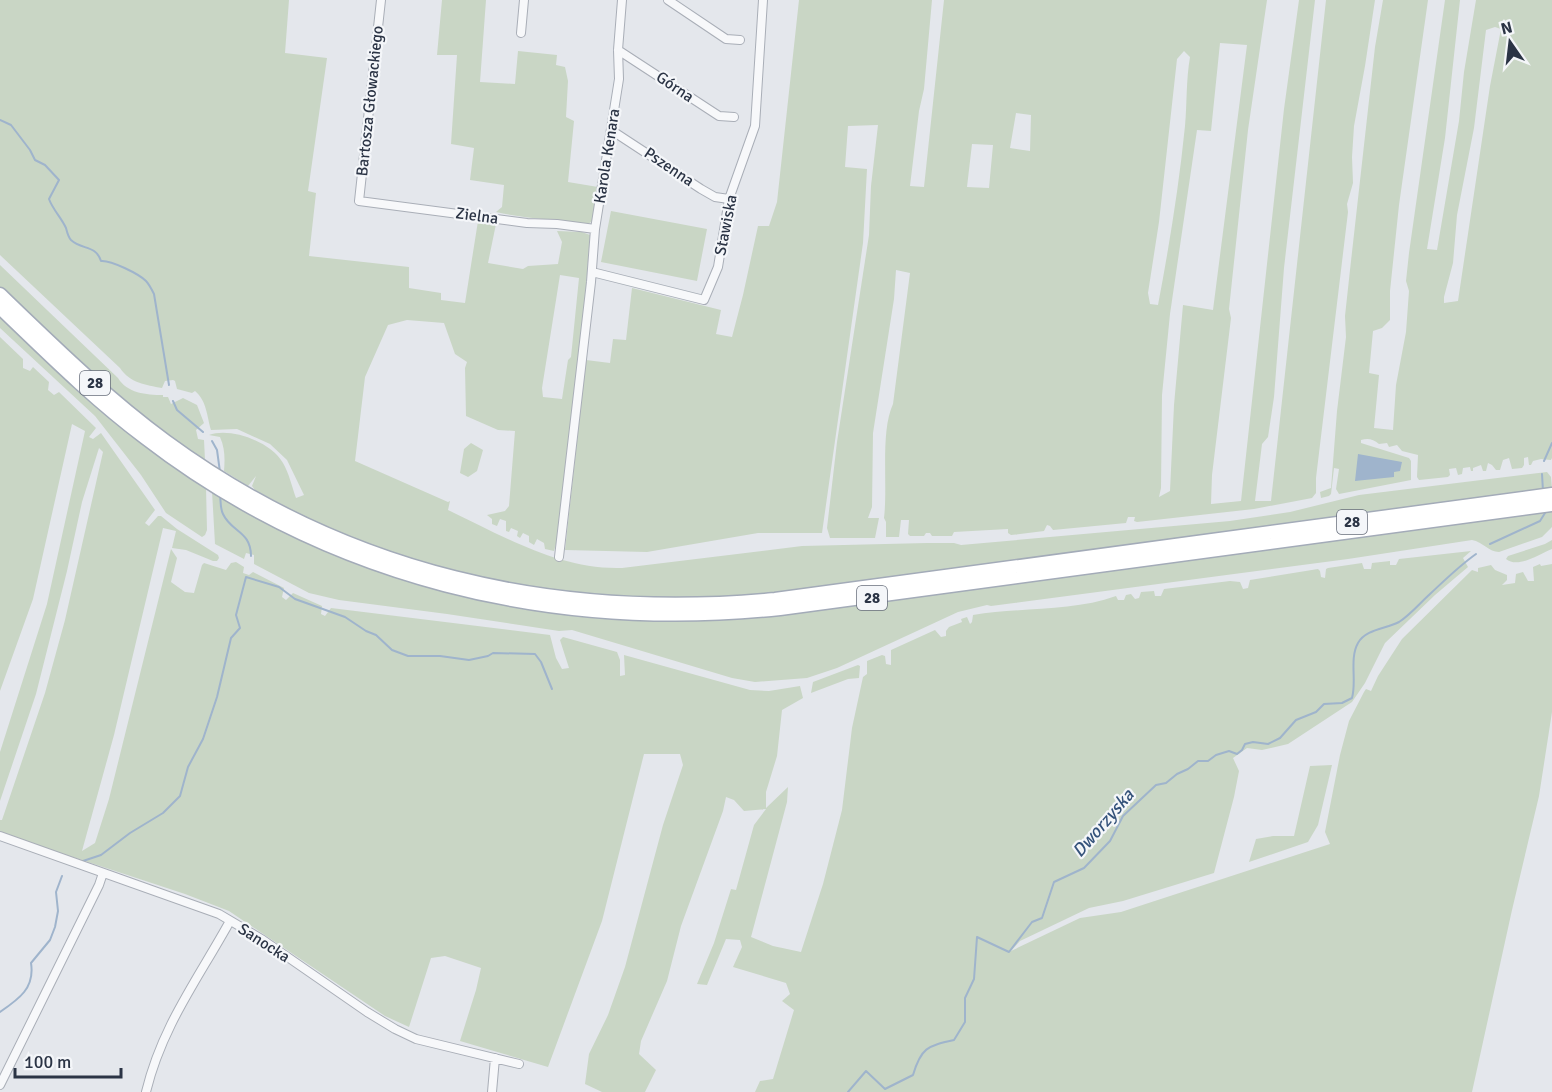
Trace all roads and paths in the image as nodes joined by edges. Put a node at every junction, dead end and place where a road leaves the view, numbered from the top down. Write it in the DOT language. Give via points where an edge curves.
graph roads {
  1 [pos="381,0"];
  2 [pos="524,0"];
  3 [pos="622,0"];
  4 [pos="668,0"];
  5 [pos="763,0"];
  6 [pos="521,33"];
  7 [pos="740,40"];
  8 [pos="618,50"];
  9 [pos="734,117"];
  10 [pos="611,130"];
  11 [pos="729,199"];
  12 [pos="359,201"];
  13 [pos="595,229"];
  14 [pos="592,272"];
  15 [pos="0,294"];
  16 [pos="0,308"];
  17 [pos="195,467"];
  18 [pos="1552,494"];
  19 [pos="1518,504"];
  20 [pos="1552,505"];
  21 [pos="559,556"];
  22 [pos="0,836"];
  23 [pos="103,873"];
  24 [pos="230,921"];
  25 [pos="495,1058"];
  26 [pos="519,1064"];
  27 [pos="0,1085"];
  28 [pos="146,1092"];
  29 [pos="492,1092"];
  1 -- 12 [label="street, Bartosza Głowackiego"];
  2 -- 6 [label="street"];
  3 -- 8 [label="street, Karola Kenara"];
  4 -- 7 [label="street" via="726,39"];
  5 -- 11 [label="street, Stawiska" via="755,126"];
  8 -- 9 [label="street, Górna" via="719,116"];
  8 -- 10 [label="street, Karola Kenara" via="619,79"];
  10 -- 11 [label="street, Pszenna" via="701,189"];
  10 -- 13 [label="street, Karola Kenara"];
  11 -- 14 [label="street, Stawiska" via="718,267 704,300"];
  12 -- 13 [label="street, Zielna" via="527,224"];
  13 -- 14 [label="street, Karola Kenara"];
  14 -- 21 [label="street, Karola Kenara"];
  15 -- 17 [label="main road, 28" via="112,398"];
  16 -- 17 [label="main road, 28" via="146,439"];
  17 -- 19 [label="main road, 28" via="294,530 345,553 437,584 548,607 610,614 726,614 821,604"];
  18 -- 19 [label="main road, 28"];
  19 -- 20 [label="main road, 28"];
  22 -- 23 [label="street, Sanocka"];
  23 -- 24 [label="street, Sanocka"];
  23 -- 27 [label="street"];
  24 -- 25 [label="street, Sanocka" via="395,1029 416,1039"];
  24 -- 28 [label="street" via="172,1018"];
  25 -- 26 [label="street, Sanocka"];
  25 -- 29 [label="street"];
}
